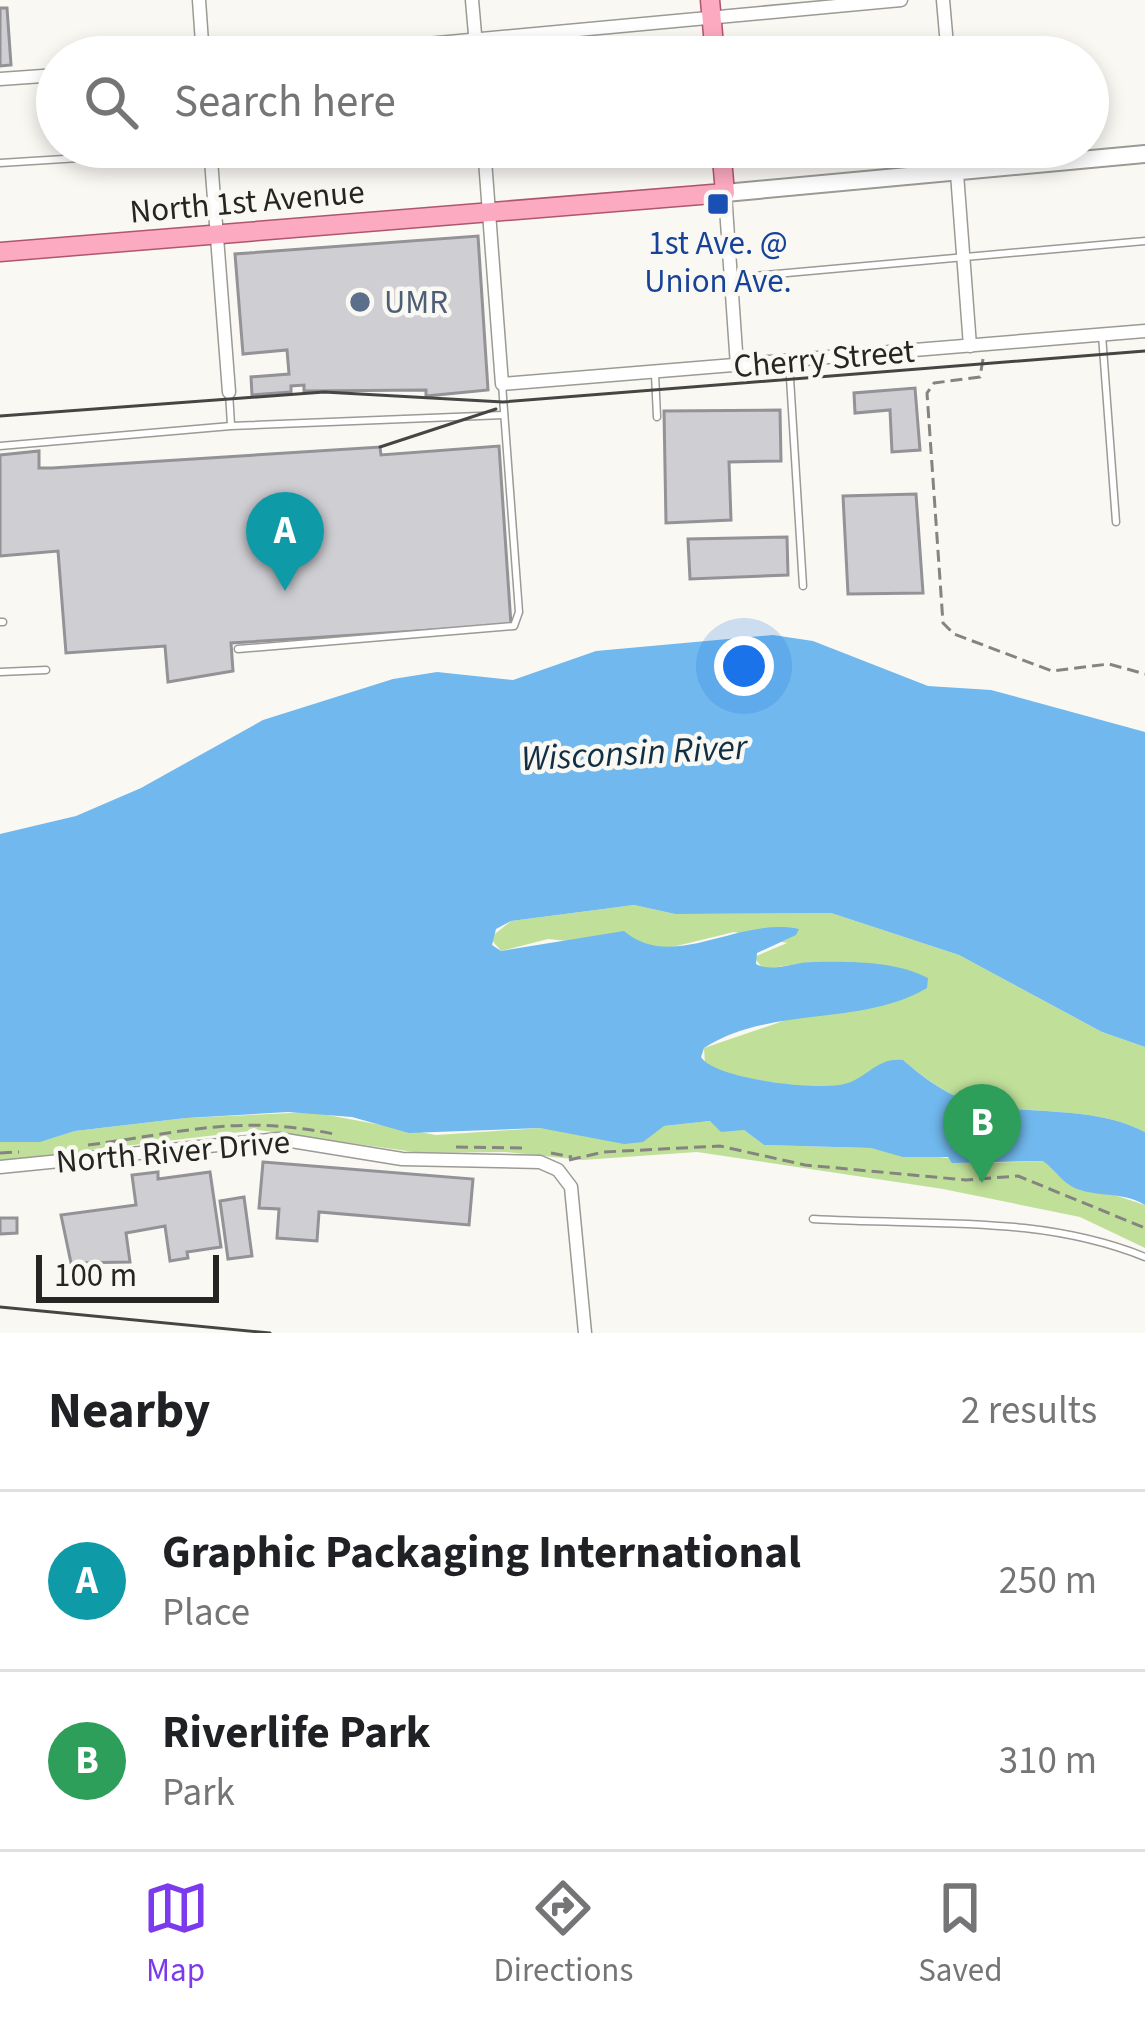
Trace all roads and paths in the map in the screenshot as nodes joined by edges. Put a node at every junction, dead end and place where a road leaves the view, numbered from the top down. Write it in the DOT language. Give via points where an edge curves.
graph roads {
  1 [pos="199,0"];
  2 [pos="472,0"];
  3 [pos="901,0"];
  4 [pos="943,0"];
  5 [pos="711,9"];
  6 [pos="201,36"];
  7 [pos="475,36"];
  8 [pos="556,36"];
  9 [pos="946,36"];
  10 [pos="36,76"];
  11 [pos="0,79"];
  12 [pos="1145,154"];
  13 [pos="1109,157"];
  14 [pos="36,161"];
  15 [pos="0,163"];
  16 [pos="213,168"];
  17 [pos="486,168"];
  18 [pos="723,168"];
  19 [pos="957,168"];
  20 [pos="999,168"];
  21 [pos="957,172"];
  22 [pos="725,194"];
  23 [pos="489,212"];
  24 [pos="218,234"];
  25 [pos="1145,241"];
  26 [pos="0,252"];
  27 [pos="963,256"];
  28 [pos="731,278"];
  29 [pos="1145,331"];
  30 [pos="1102,335"];
  31 [pos="976,346"];
  32 [pos="789,362"];
  33 [pos="737,367"];
  34 [pos="655,374"];
  35 [pos="502,384"];
  36 [pos="229,392"];
  37 [pos="504,415"];
  38 [pos="657,417"];
  39 [pos="231,426"];
  40 [pos="0,446"];
  41 [pos="1116,522"];
  42 [pos="803,586"];
  43 [pos="238,649"];
  44 [pos="46,670"];
  45 [pos="0,672"];
  46 [pos="1145,674"];
  47 [pos="0,1167"];
  48 [pos="558,1170"];
  49 [pos="813,1219"];
  50 [pos="1145,1228"];
  51 [pos="1145,1257"];
  52 [pos="585,1333"];
  1 -- 6 [label="street"];
  2 -- 7 [label="street"];
  3 -- 5 [label="street"];
  4 -- 9 [label="street"];
  5 -- 8 [label="street"];
  10 -- 11 [label="street"];
  12 -- 13 [label="street, North 1st Avenue"];
  14 -- 15 [label="lane"];
  16 -- 24 [label="street"];
  17 -- 23 [label="street"];
  18 -- 22 [label="main road"];
  19 -- 21 [label="street"];
  20 -- 21 [label="street, North 1st Avenue"];
  21 -- 22 [label="street, North 1st Avenue"];
  21 -- 27 [label="street"];
  22 -- 23 [label="main road, North 1st Avenue"];
  22 -- 28 [label="street"];
  23 -- 24 [label="main road, North 1st Avenue"];
  23 -- 35 [label="street"];
  24 -- 26 [label="main road, North 1st Avenue"];
  24 -- 36 [label="street"];
  25 -- 27 [label="lane"];
  27 -- 28 [label="lane"];
  27 -- 31 [label="street"];
  28 -- 33 [label="street"];
  29 -- 30 [label="street, Cherry Street"];
  30 -- 31 [label="street, Cherry Street"];
  30 -- 41 [label="lane"];
  31 -- 32 [label="street, Cherry Street"];
  31 -- 46 [label="path" via="980,377 934,383 927,393 944,623 1052,671 1109,664"];
  32 -- 33 [label="street, Cherry Street"];
  32 -- 42 [label="lane"];
  33 -- 34 [label="street, Cherry Street"];
  34 -- 35 [label="street, Cherry Street"];
  34 -- 38 [label="lane"];
  35 -- 37 [label="lane"];
  36 -- 39 [label="lane"];
  37 -- 39 [label="lane"];
  37 -- 43 [label="lane" via="514,626"];
  39 -- 40 [label="lane"];
  44 -- 45 [label="lane"];
  47 -- 48 [label="street, North River Drive" via="279,1139 402,1160 521,1160"];
  48 -- 50 [label="path" via="573,1157 604,1152 720,1147 785,1163 966,1180 1018,1176"];
  48 -- 52 [label="street" via="572,1193"];
  49 -- 51 [label="lane" via="1030,1225"];
}
